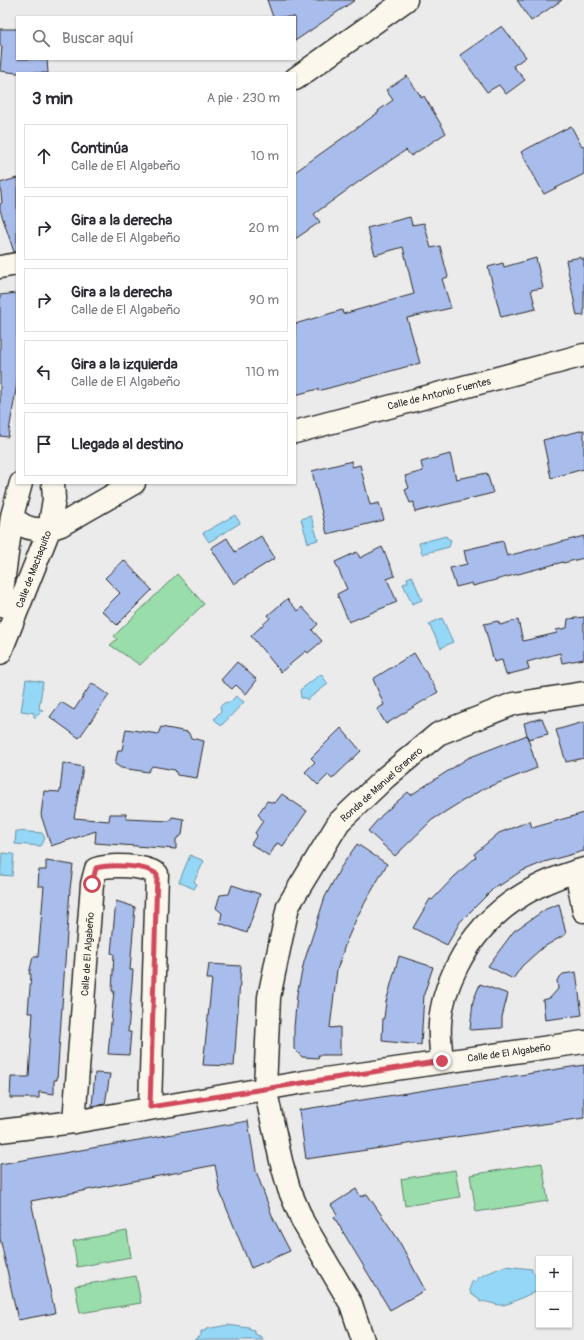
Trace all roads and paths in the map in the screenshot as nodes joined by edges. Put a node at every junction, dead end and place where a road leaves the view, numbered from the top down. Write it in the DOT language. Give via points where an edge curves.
graph roads {
  1 [pos="406,0"];
  2 [pos="296,78"];
  3 [pos="16,264"];
  4 [pos="0,267"];
  5 [pos="584,355"];
  6 [pos="296,432"];
  7 [pos="21,484"];
  8 [pos="53,484"];
  9 [pos="132,484"];
  10 [pos="12,516"];
  11 [pos="49,530"];
  12 [pos="1,591"];
  13 [pos="0,653"];
  14 [pos="584,693"];
  15 [pos="580,870"];
  16 [pos="584,911"];
  17 [pos="584,1042"];
  18 [pos="442,1061"];
  19 [pos="265,1088"];
  20 [pos="150,1107"];
  21 [pos="74,1122"];
  22 [pos="0,1131"];
  23 [pos="363,1340"];
  1 -- 2 [label="street"];
  3 -- 4 [label="street"];
  5 -- 6 [label="street, Calle de Antonio Fuentes"];
  7 -- 10 [label="street"];
  8 -- 11 [label="street, Calle de Machaquito" via="54,499"];
  9 -- 11 [label="street"];
  10 -- 11 [label="street" via="25,527"];
  10 -- 12 [label="street"];
  11 -- 13 [label="street, Calle de Machaquito"];
  14 -- 19 [label="street, Ronda de Manuel Granero" via="513,704 438,734 386,777 339,822 288,906 269,997"];
  15 -- 16 [label="street"];
  15 -- 18 [label="street" via="525,892 497,912 465,949 443,1001 439,1025"];
  17 -- 18 [label="street, Calle de El Algabeño"];
  18 -- 19 [label="street, Calle de El Algabeño"];
  19 -- 20 [label="street, Calle de El Algabeño"];
  19 -- 23 [label="street, Ronda de Manuel Granero" via="289,1189 303,1222 352,1304"];
  20 -- 21 [label="street, Calle de El Algabeño"];
  20 -- 21 [label="street, Calle de El Algabeño" via="157,874 151,870 107,865 96,868 92,884"];
  21 -- 22 [label="street, Calle de El Algabeño"];
}
